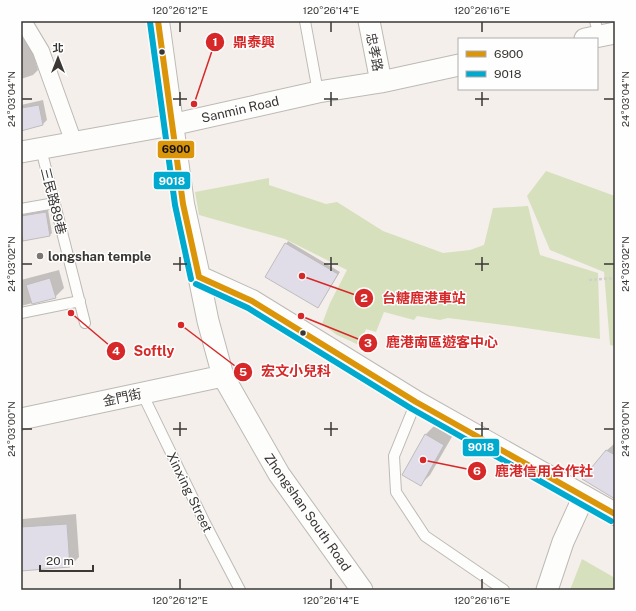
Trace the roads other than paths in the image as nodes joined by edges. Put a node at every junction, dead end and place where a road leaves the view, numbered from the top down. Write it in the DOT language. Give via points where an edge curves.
graph roads {
  1 [pos="23,21"];
  2 [pos="158,21"];
  3 [pos="305,21"];
  4 [pos="369,21"];
  5 [pos="458,65"];
  6 [pos="381,82"];
  7 [pos="318,92"];
  8 [pos="171,125"];
  9 [pos="74,143"];
  10 [pos="41,149"];
  11 [pos="21,152"];
  12 [pos="55,203"];
  13 [pos="21,209"];
  14 [pos="199,277"];
  15 [pos="80,302"];
  16 [pos="21,313"];
  17 [pos="85,322"];
  18 [pos="223,376"];
  19 [pos="142,393"];
  20 [pos="416,402"];
  21 [pos="21,419"];
  22 [pos="584,496"];
  23 [pos="615,514"];
  24 [pos="240,590"];
  25 [pos="362,590"];
  26 [pos="504,590"];
  27 [pos="547,590"];
  1 -- 9 [label="street" via="41,51"];
  2 -- 8 [label="street"];
  3 -- 7 [label="lane"];
  4 -- 6 [label="street, 忠孝路"];
  5 -- 6 [label="street, Sanmin Road"];
  6 -- 7 [label="street, Sanmin Road"];
  7 -- 8 [label="street, Sanmin Road"];
  8 -- 9 [label="street, Sanmin Road"];
  8 -- 14 [label="street" via="183,204"];
  9 -- 10 [label="street, Sanmin Road"];
  10 -- 11 [label="street, Sanmin Road"];
  10 -- 12 [label="lane, 三民路89巷"];
  12 -- 13 [label="lane"];
  12 -- 15 [label="lane, 三民路89巷"];
  14 -- 18 [label="street, Zhongshan South Road"];
  14 -- 20 [label="street" via="252,301"];
  15 -- 16 [label="lane"];
  15 -- 17 [label="lane, 三民路89巷"];
  18 -- 19 [label="street, 金門街"];
  18 -- 25 [label="street, Zhongshan South Road" via="279,474"];
  19 -- 21 [label="street, 金門街"];
  19 -- 24 [label="lane, Xinxing Street"];
  20 -- 22 [label="street"];
  20 -- 26 [label="lane" via="394,456 396,492 425,536"];
  22 -- 23 [label="street"];
  22 -- 27 [label="street" via="563,542"];
}
